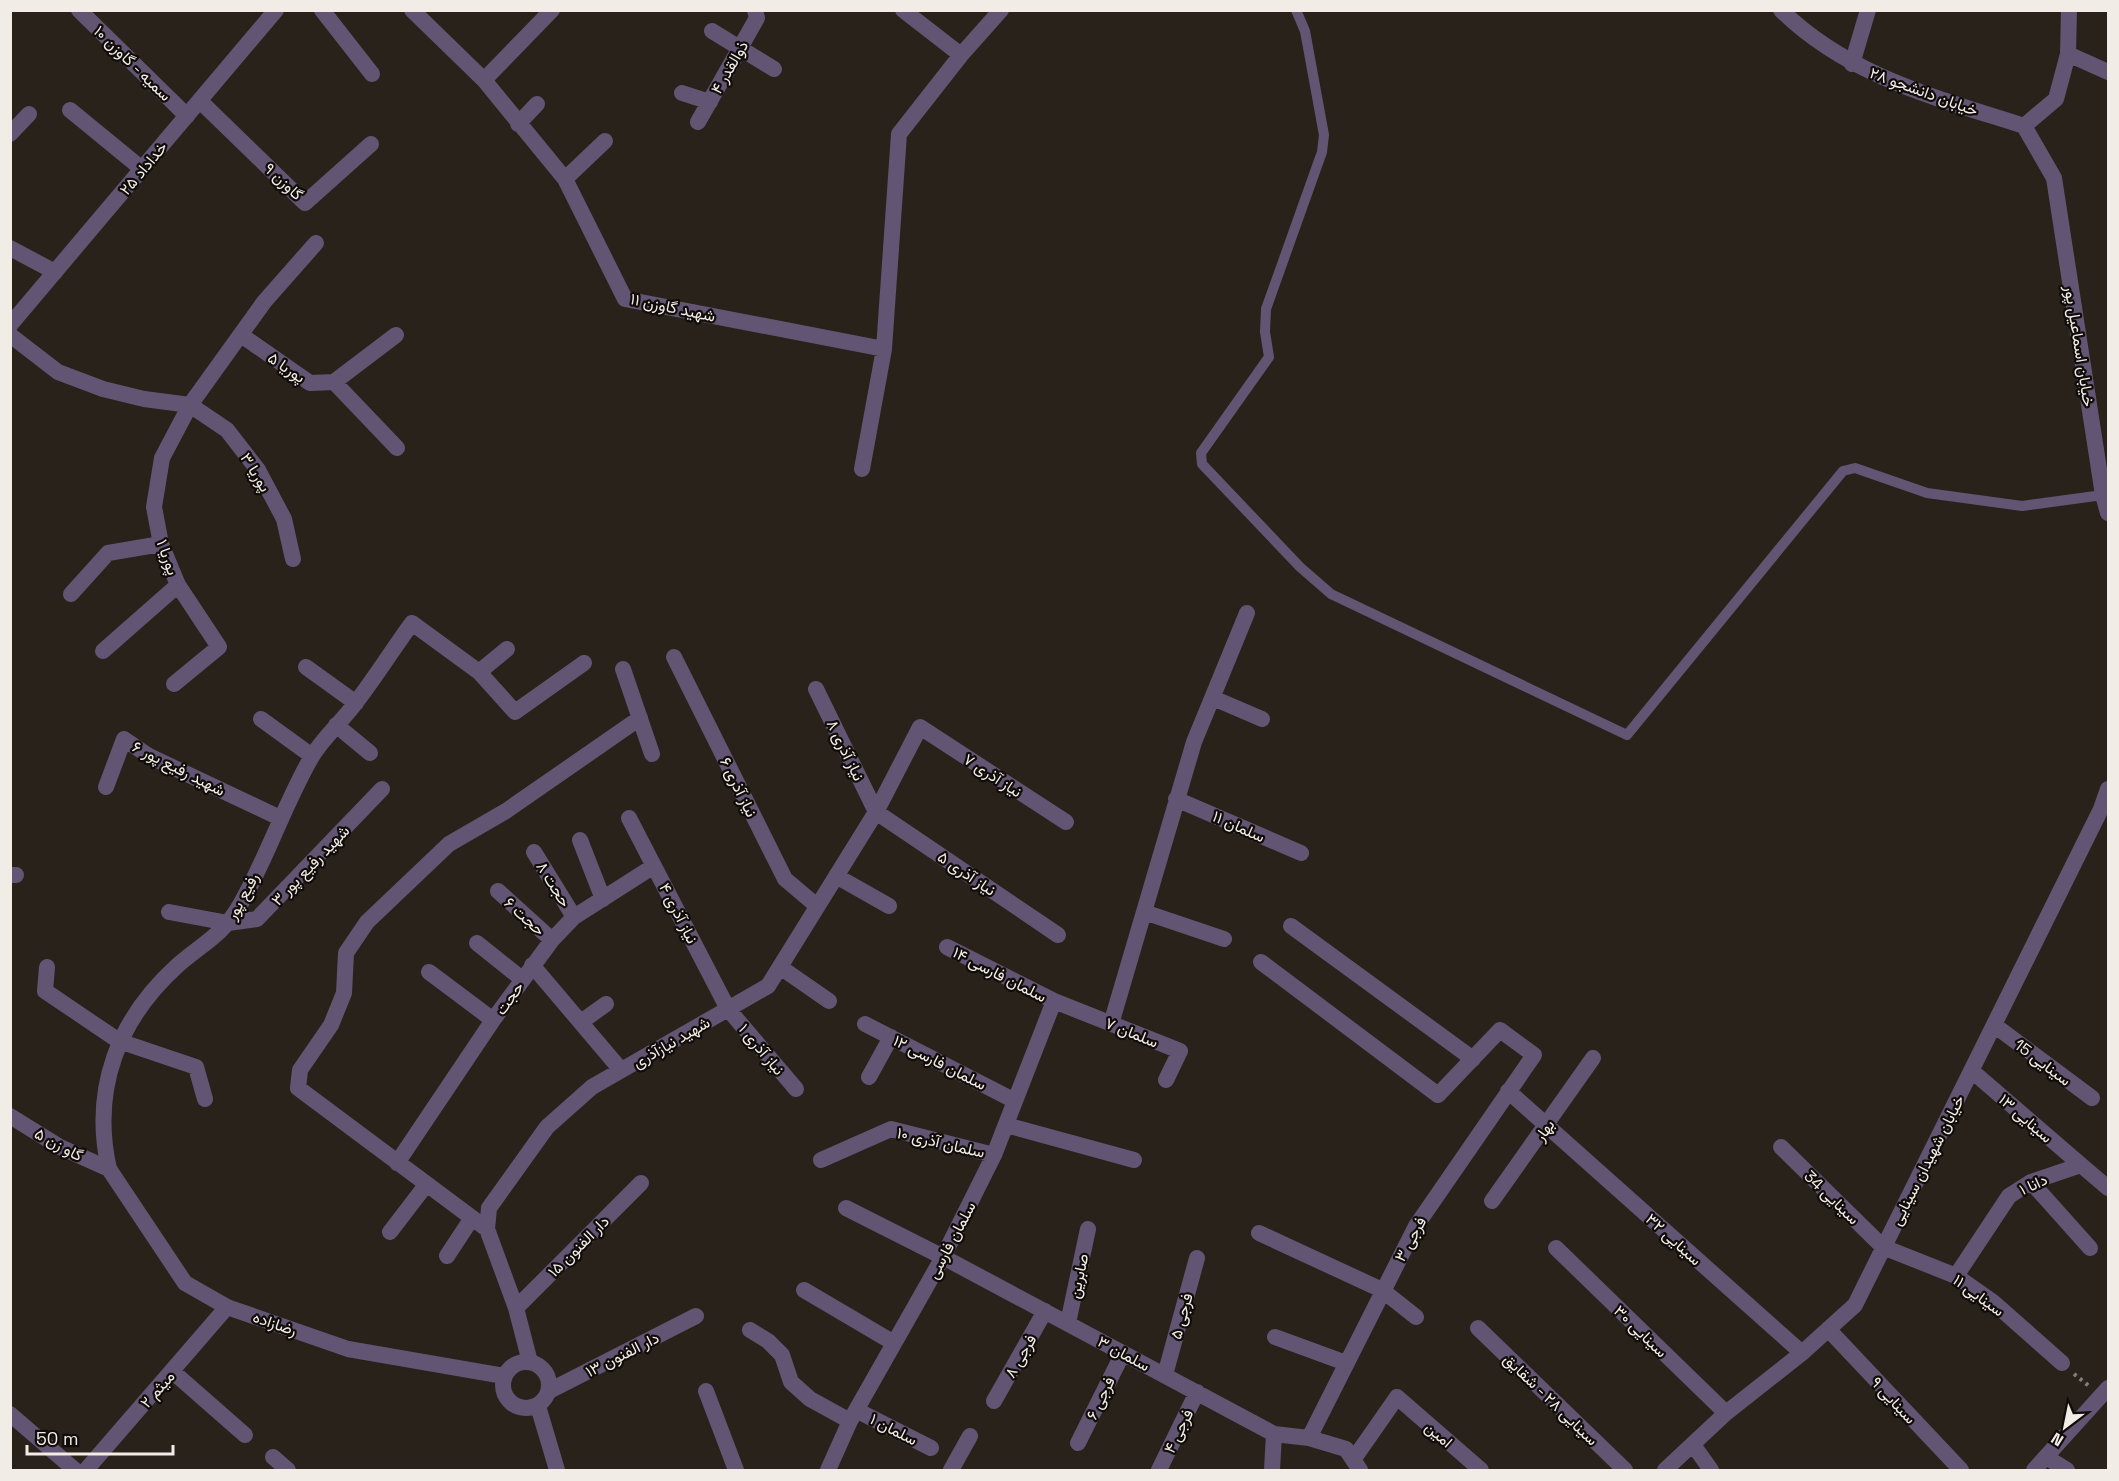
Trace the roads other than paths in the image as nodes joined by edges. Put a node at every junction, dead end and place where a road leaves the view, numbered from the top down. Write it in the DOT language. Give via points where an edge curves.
graph roads {
  1 [pos="79,10"];
  2 [pos="276,10"];
  3 [pos="322,10"];
  4 [pos="412,10"];
  5 [pos="552,10"];
  6 [pos="755,10"];
  7 [pos="903,10"];
  8 [pos="1001,10"];
  9 [pos="1296,10"];
  10 [pos="1781,10"];
  11 [pos="1868,10"];
  12 [pos="2069,10"];
  13 [pos="712,31"];
  14 [pos="741,47"];
  15 [pos="2068,54"];
  16 [pos="961,55"];
  17 [pos="1852,64"];
  18 [pos="774,69"];
  19 [pos="2109,72"];
  20 [pos="372,74"];
  21 [pos="484,80"];
  22 [pos="682,93"];
  23 [pos="200,100"];
  24 [pos="710,102"];
  25 [pos="537,104"];
  26 [pos="70,110"];
  27 [pos="29,114"];
  28 [pos="187,116"];
  29 [pos="698,122"];
  30 [pos="518,124"];
  31 [pos="2024,126"];
  32 [pos="10,134"];
  33 [pos="605,141"];
  34 [pos="371,144"];
  35 [pos="142,169"];
  36 [pos="565,179"];
  37 [pos="316,243"];
  38 [pos="10,248"];
  39 [pos="55,272"];
  40 [pos="10,325"];
  41 [pos="10,335"];
  42 [pos="241,335"];
  43 [pos="396,335"];
  44 [pos="884,349"];
  45 [pos="334,382"];
  46 [pos="190,405"];
  47 [pos="397,448"];
  48 [pos="862,469"];
  49 [pos="2103,495"];
  50 [pos="2109,513"];
  51 [pos="161,544"];
  52 [pos="293,559"];
  53 [pos="178,585"];
  54 [pos="71,594"];
  55 [pos="1247,613"];
  56 [pos="507,648"];
  57 [pos="103,651"];
  58 [pos="674,657"];
  59 [pos="584,663"];
  60 [pos="306,667"];
  61 [pos="623,669"];
  62 [pos="479,672"];
  63 [pos="174,684"];
  64 [pos="816,688"];
  65 [pos="1213,698"];
  66 [pos="356,703"];
  67 [pos="640,718"];
  68 [pos="261,719"];
  69 [pos="1262,719"];
  70 [pos="336,725"];
  71 [pos="920,727"];
  72 [pos="370,753"];
  73 [pos="652,754"];
  74 [pos="312,756"];
  75 [pos="106,787"];
  76 [pos="382,789"];
  77 [pos="2109,789"];
  78 [pos="1176,799"];
  79 [pos="876,812"];
  80 [pos="280,818"];
  81 [pos="629,818"];
  82 [pos="1066,822"];
  83 [pos="580,840"];
  84 [pos="534,852"];
  85 [pos="1301,854"];
  86 [pos="654,867"];
  87 [pos="836,876"];
  88 [pos="498,891"];
  89 [pos="603,899"];
  90 [pos="817,906"];
  91 [pos="889,906"];
  92 [pos="169,912"];
  93 [pos="1144,912"];
  94 [pos="574,917"];
  95 [pos="228,923"];
  96 [pos="1291,926"];
  97 [pos="1058,935"];
  98 [pos="1224,939"];
  99 [pos="552,940"];
  100 [pos="477,943"];
  101 [pos="947,947"];
  102 [pos="1261,962"];
  103 [pos="532,965"];
  104 [pos="47,967"];
  105 [pos="780,967"];
  106 [pos="429,972"];
  107 [pos="522,980"];
  108 [pos="1054,1000"];
  109 [pos="829,1001"];
  110 [pos="606,1004"];
  111 [pos="728,1009"];
  112 [pos="493,1020"];
  113 [pos="580,1022"];
  114 [pos="865,1024"];
  115 [pos="1111,1024"];
  116 [pos="1994,1025"];
  117 [pos="891,1037"];
  118 [pos="119,1041"];
  119 [pos="1593,1058"];
  120 [pos="1473,1059"];
  121 [pos="621,1070"];
  122 [pos="1972,1071"];
  123 [pos="869,1077"];
  124 [pos="1166,1080"];
  125 [pos="796,1089"];
  126 [pos="1508,1091"];
  127 [pos="2092,1098"];
  128 [pos="205,1099"];
  129 [pos="1015,1101"];
  130 [pos="10,1116"];
  131 [pos="1006,1125"];
  132 [pos="1547,1126"];
  133 [pos="1782,1147"];
  134 [pos="994,1155"];
  135 [pos="821,1160"];
  136 [pos="1134,1160"];
  137 [pos="397,1163"];
  138 [pos="2081,1165"];
  139 [pos="109,1169"];
  140 [pos="2031,1182"];
  141 [pos="640,1183"];
  142 [pos="426,1185"];
  143 [pos="2109,1188"];
  144 [pos="1492,1201"];
  145 [pos="846,1208"];
  146 [pos="472,1218"];
  147 [pos="487,1229"];
  148 [pos="1088,1229"];
  149 [pos="390,1232"];
  150 [pos="1259,1233"];
  151 [pos="1883,1247"];
  152 [pos="1556,1248"];
  153 [pos="2090,1248"];
  154 [pos="447,1256"];
  155 [pos="943,1257"];
  156 [pos="1197,1258"];
  157 [pos="1956,1276"];
  158 [pos="804,1290"];
  159 [pos="1382,1290"];
  160 [pos="227,1307"];
  161 [pos="516,1308"];
  162 [pos="1045,1311"];
  163 [pos="696,1316"];
  164 [pos="1416,1317"];
  165 [pos="1068,1323"];
  166 [pos="1478,1328"];
  167 [pos="1828,1329"];
  168 [pos="750,1330"];
  169 [pos="1275,1337"];
  170 [pos="894,1343"];
  171 [pos="1123,1353"];
  172 [pos="1802,1353"];
  173 [pos="530,1362"];
  174 [pos="1346,1363"];
  175 [pos="2062,1364"];
  176 [pos="172,1371"];
  177 [pos="1165,1375"];
  178 [pos="504,1376"];
  179 [pos="706,1390"];
  180 [pos="549,1391"];
  181 [pos="1197,1392"];
  182 [pos="2105,1392"];
  183 [pos="994,1401"];
  184 [pos="538,1406"];
  185 [pos="1726,1413"];
  186 [pos="10,1414"];
  187 [pos="853,1416"];
  188 [pos="1274,1434"];
  189 [pos="245,1435"];
  190 [pos="970,1436"];
  191 [pos="1308,1438"];
  192 [pos="1078,1443"];
  193 [pos="1694,1446"];
  194 [pos="931,1448"];
  195 [pos="273,1457"];
  196 [pos="2046,1457"];
  197 [pos="1357,1465"];
  198 [pos="75,1470"];
  199 [pos="86,1470"];
  200 [pos="288,1470"];
  201 [pos="557,1470"];
  202 [pos="736,1470"];
  203 [pos="828,1470"];
  204 [pos="951,1470"];
  205 [pos="1159,1470"];
  206 [pos="1272,1470"];
  207 [pos="1481,1470"];
  208 [pos="1624,1470"];
  209 [pos="1665,1470"];
  210 [pos="1711,1470"];
  211 [pos="1961,1470"];
  212 [pos="2034,1470"];
  213 [pos="2067,1470"];
  1 -- 28 [label="street, سمیه - گاوزن ۱۰"];
  2 -- 23 [label="street, خداداد ۲۵"];
  3 -- 20 [label="street"];
  4 -- 21 [label="street, شهید گاوزن ۱۱"];
  5 -- 21 [label="street"];
  6 -- 14 [label="street, ذوالقدر ۴" via="757,18"];
  7 -- 16 [label="street"];
  8 -- 16 [label="street"];
  9 -- 49 [label="lane" via="1307,43 1324,135 1322,152 1266,309 1269,357 1201,453 1202,464 1331,594 1627,735 1843,471 1855,468 1927,493 2022,506"];
  10 -- 17 [label="street, خیابان دانشجو ۲۸" via="1804,33"];
  11 -- 17 [label="street"];
  12 -- 15 [label="street"];
  13 -- 14 [label="street"];
  14 -- 18 [label="street"];
  14 -- 24 [label="street, ذوالقدر ۴"];
  15 -- 19 [label="street"];
  15 -- 31 [label="street" via="2056,99"];
  16 -- 44 [label="street" via="899,134"];
  17 -- 31 [label="street, خیابان دانشجو ۲۸"];
  21 -- 30 [label="street, شهید گاوزن ۱۱"];
  22 -- 24 [label="street"];
  23 -- 28 [label="street, خداداد ۲۵"];
  23 -- 34 [label="street, گاوزن ۹" via="305,203"];
  24 -- 29 [label="street, ذوالقدر ۴"];
  25 -- 30 [label="street"];
  26 -- 35 [label="street"];
  27 -- 32 [label="street"];
  28 -- 35 [label="street, خداداد ۲۵"];
  30 -- 36 [label="street, شهید گاوزن ۱۱"];
  31 -- 49 [label="street, خیابان اسماعیل پور" via="2054,178"];
  33 -- 36 [label="street"];
  35 -- 39 [label="street, خداداد ۲۵"];
  36 -- 44 [label="street, شهید گاوزن ۱۱" via="625,299"];
  37 -- 42 [label="street, پوریا ۱" via="264,302"];
  38 -- 39 [label="street"];
  39 -- 40 [label="street, خداداد ۲۵"];
  41 -- 46 [label="street" via="57,372 103,389"];
  42 -- 45 [label="street, پوریا ۵" via="310,384"];
  42 -- 46 [label="street, پوریا ۱"];
  43 -- 45 [label="street"];
  44 -- 48 [label="street"];
  45 -- 47 [label="street"];
  46 -- 51 [label="street, پوریا ۱" via="162,458 154,507"];
  46 -- 52 [label="street, پوریا ۳" via="227,430 258,470 284,519"];
  49 -- 50 [label="street, خیابان اسماعیل پور"];
  51 -- 53 [label="street, پوریا ۱"];
  51 -- 54 [label="street" via="108,554"];
  53 -- 57 [label="street"];
  53 -- 63 [label="street, پوریا ۱" via="219,647"];
  55 -- 65 [label="street"];
  56 -- 62 [label="street"];
  58 -- 90 [label="street, نیاز آذری ۶" via="784,879"];
  59 -- 62 [label="street" via="515,712"];
  60 -- 66 [label="street"];
  61 -- 67 [label="street"];
  62 -- 66 [label="street, رفیع پور" via="411,623"];
  64 -- 79 [label="street, نیاز آذری ۸"];
  65 -- 69 [label="street"];
  65 -- 78 [label="street"];
  66 -- 70 [label="street, رفیع پور"];
  67 -- 73 [label="street"];
  67 -- 137 [label="street" via="506,811 449,844 367,922 346,953 344,993 331,1025 300,1070 298,1088"];
  68 -- 74 [label="street"];
  70 -- 72 [label="street"];
  70 -- 74 [label="street, رفیع پور"];
  71 -- 79 [label="street, شهید نیازآذری"];
  71 -- 82 [label="street, نیاز آذری ۷"];
  74 -- 80 [label="street, رفیع پور"];
  75 -- 80 [label="street, شهید رفیع پور ۶" via="124,739 149,756"];
  76 -- 95 [label="street, شهید رفیع پور ۳" via="257,919"];
  77 -- 116 [label="street, خیابان شهیدان سینایی"];
  78 -- 85 [label="street, سلمان ۱۱"];
  78 -- 93 [label="street"];
  79 -- 87 [label="street, شهید نیازآذری"];
  79 -- 97 [label="street, نیاز آذری ۵"];
  80 -- 95 [label="street, رفیع پور"];
  81 -- 86 [label="street, نیاز آذری ۴"];
  83 -- 89 [label="street"];
  84 -- 94 [label="street, حجت ۸"];
  86 -- 89 [label="street, حجت"];
  86 -- 111 [label="street, نیاز آذری ۴"];
  87 -- 90 [label="street, شهید نیازآذری"];
  87 -- 91 [label="street"];
  88 -- 99 [label="street, حجت ۶"];
  89 -- 94 [label="street, حجت"];
  90 -- 105 [label="street, شهید نیازآذری"];
  92 -- 95 [label="street, شهید رفیع پور ۳"];
  93 -- 98 [label="street"];
  93 -- 115 [label="street"];
  94 -- 99 [label="street, حجت"];
  95 -- 118 [label="street, رفیع پور" via="220,934 179,964 141,1004"];
  96 -- 120 [label="street"];
  99 -- 103 [label="street, حجت"];
  100 -- 107 [label="street"];
  101 -- 108 [label="street, سلمان فارسی ۱۴"];
  102 -- 120 [label="street" via="1438,1095"];
  103 -- 107 [label="street, حجت"];
  103 -- 113 [label="street"];
  104 -- 118 [label="street" via="45,991"];
  105 -- 109 [label="street"];
  105 -- 111 [label="street, شهید نیازآذری" via="768,986"];
  106 -- 112 [label="street"];
  107 -- 112 [label="street, حجت"];
  108 -- 115 [label="street, سلمان ۷"];
  108 -- 129 [label="street, سلمان فارسی"];
  110 -- 113 [label="street"];
  111 -- 121 [label="street, شهید نیازآذری"];
  111 -- 125 [label="street, نیاز آذری ۱"];
  112 -- 137 [label="street, حجت"];
  113 -- 121 [label="street"];
  114 -- 117 [label="street, سلمان فارسی ۱۲"];
  115 -- 124 [label="street, سلمان ۷" via="1180,1051"];
  116 -- 122 [label="street, خیابان شهیدان سینایی"];
  116 -- 127 [label="street, سینایی 15"];
  117 -- 123 [label="street"];
  117 -- 129 [label="street, سلمان فارسی ۱۲"];
  118 -- 128 [label="street" via="196,1067"];
  118 -- 139 [label="street, رفیع پور" via="106,1086 102,1139"];
  119 -- 132 [label="street, بهار"];
  120 -- 126 [label="street, فرجی ۳" via="1500,1030 1534,1055"];
  121 -- 147 [label="street, شهید نیازآذری" via="592,1087 547,1127 489,1208"];
  122 -- 138 [label="street, سینایی ۱۳"];
  122 -- 151 [label="street, خیابان شهیدان سینایی"];
  126 -- 132 [label="street, سینایی ۳۲"];
  126 -- 159 [label="street, فرجی ۳" via="1416,1226"];
  129 -- 131 [label="street, سلمان فارسی"];
  130 -- 139 [label="street, گاو زن ۵" via="60,1147"];
  131 -- 134 [label="street, سلمان فارسی"];
  131 -- 136 [label="street"];
  132 -- 144 [label="street, بهار"];
  132 -- 172 [label="street, سینایی ۳۲"];
  133 -- 151 [label="street, سینایی 34"];
  134 -- 135 [label="street, سلمان آذری ۱۰" via="891,1129"];
  134 -- 155 [label="street, سلمان فارسی"];
  137 -- 142 [label="street"];
  138 -- 140 [label="street, دانا ۱"];
  138 -- 143 [label="street"];
  139 -- 160 [label="street, رضازاده" via="185,1283"];
  140 -- 153 [label="street"];
  140 -- 157 [label="street, دانا ۱" via="2009,1196"];
  141 -- 161 [label="street, دار الفنون ۱۵"];
  142 -- 146 [label="street"];
  142 -- 149 [label="street"];
  145 -- 155 [label="street, سلمان ۳"];
  146 -- 147 [label="street"];
  146 -- 154 [label="street"];
  147 -- 161 [label="street"];
  148 -- 165 [label="street, صابرین"];
  150 -- 159 [label="street"];
  151 -- 157 [label="street, سینایی ۱۱"];
  151 -- 167 [label="street, خیابان شهیدان سینایی" via="1855,1305"];
  152 -- 185 [label="street, سینایی ۳۰"];
  155 -- 162 [label="street, سلمان ۳"];
  155 -- 170 [label="street, سلمان فارسی"];
  156 -- 177 [label="street, فرجی ۵"];
  157 -- 175 [label="street, سینایی ۱۱" via="1994,1302"];
  158 -- 170 [label="street"];
  159 -- 164 [label="street"];
  159 -- 174 [label="street, فرجی ۳"];
  160 -- 176 [label="street, میثم ۲"];
  160 -- 178 [label="street, رضازاده" via="348,1349"];
  161 -- 173 [label="street"];
  162 -- 165 [label="street, سلمان ۳"];
  162 -- 183 [label="street, فرجی ۸"];
  163 -- 180 [label="street, دار الفنون ۱۳"];
  165 -- 171 [label="street, سلمان ۳"];
  166 -- 208 [label="street, سینایی ۲۸ - شقایق"];
  167 -- 172 [label="street, خیابان شهیدان سینایی"];
  167 -- 211 [label="street, سینایی ۹"];
  168 -- 187 [label="street, سلمان ۱" via="782,1355 791,1382 810,1399"];
  169 -- 174 [label="street"];
  170 -- 187 [label="street, سلمان فارسی"];
  171 -- 177 [label="street, سلمان ۳"];
  171 -- 192 [label="street, فرجی ۶"];
  172 -- 185 [label="street, خیابان شهیدان سینایی"];
  173 -- 178 [label="street" via="514,1364"];
  173 -- 180 [label="street" via="546,1373"];
  174 -- 191 [label="street, فرجی ۳"];
  176 -- 189 [label="street"];
  176 -- 199 [label="street, میثم ۲"];
  177 -- 181 [label="street, سلمان ۳"];
  178 -- 184 [label="street" via="504,1395 510,1403 529,1409"];
  179 -- 202 [label="street"];
  180 -- 184 [label="street"];
  181 -- 188 [label="street, سلمان ۳"];
  181 -- 205 [label="street, فرجی ۴"];
  182 -- 196 [label="street"];
  184 -- 201 [label="street"];
  185 -- 193 [label="street, خیابان شهیدان سینایی"];
  186 -- 198 [label="street"];
  187 -- 194 [label="street, سلمان ۱"];
  187 -- 203 [label="street, سلمان فارسی"];
  188 -- 191 [label="street, سلمان ۳"];
  188 -- 206 [label="street"];
  190 -- 204 [label="street"];
  191 -- 197 [label="street, سلمان ۳" via="1346,1449"];
  193 -- 209 [label="street, خیابان شهیدان سینایی"];
  193 -- 210 [label="street"];
  195 -- 200 [label="street"];
  196 -- 212 [label="street"];
  196 -- 213 [label="street"];
  197 -- 207 [label="street, امین" via="1396,1397"];
}
